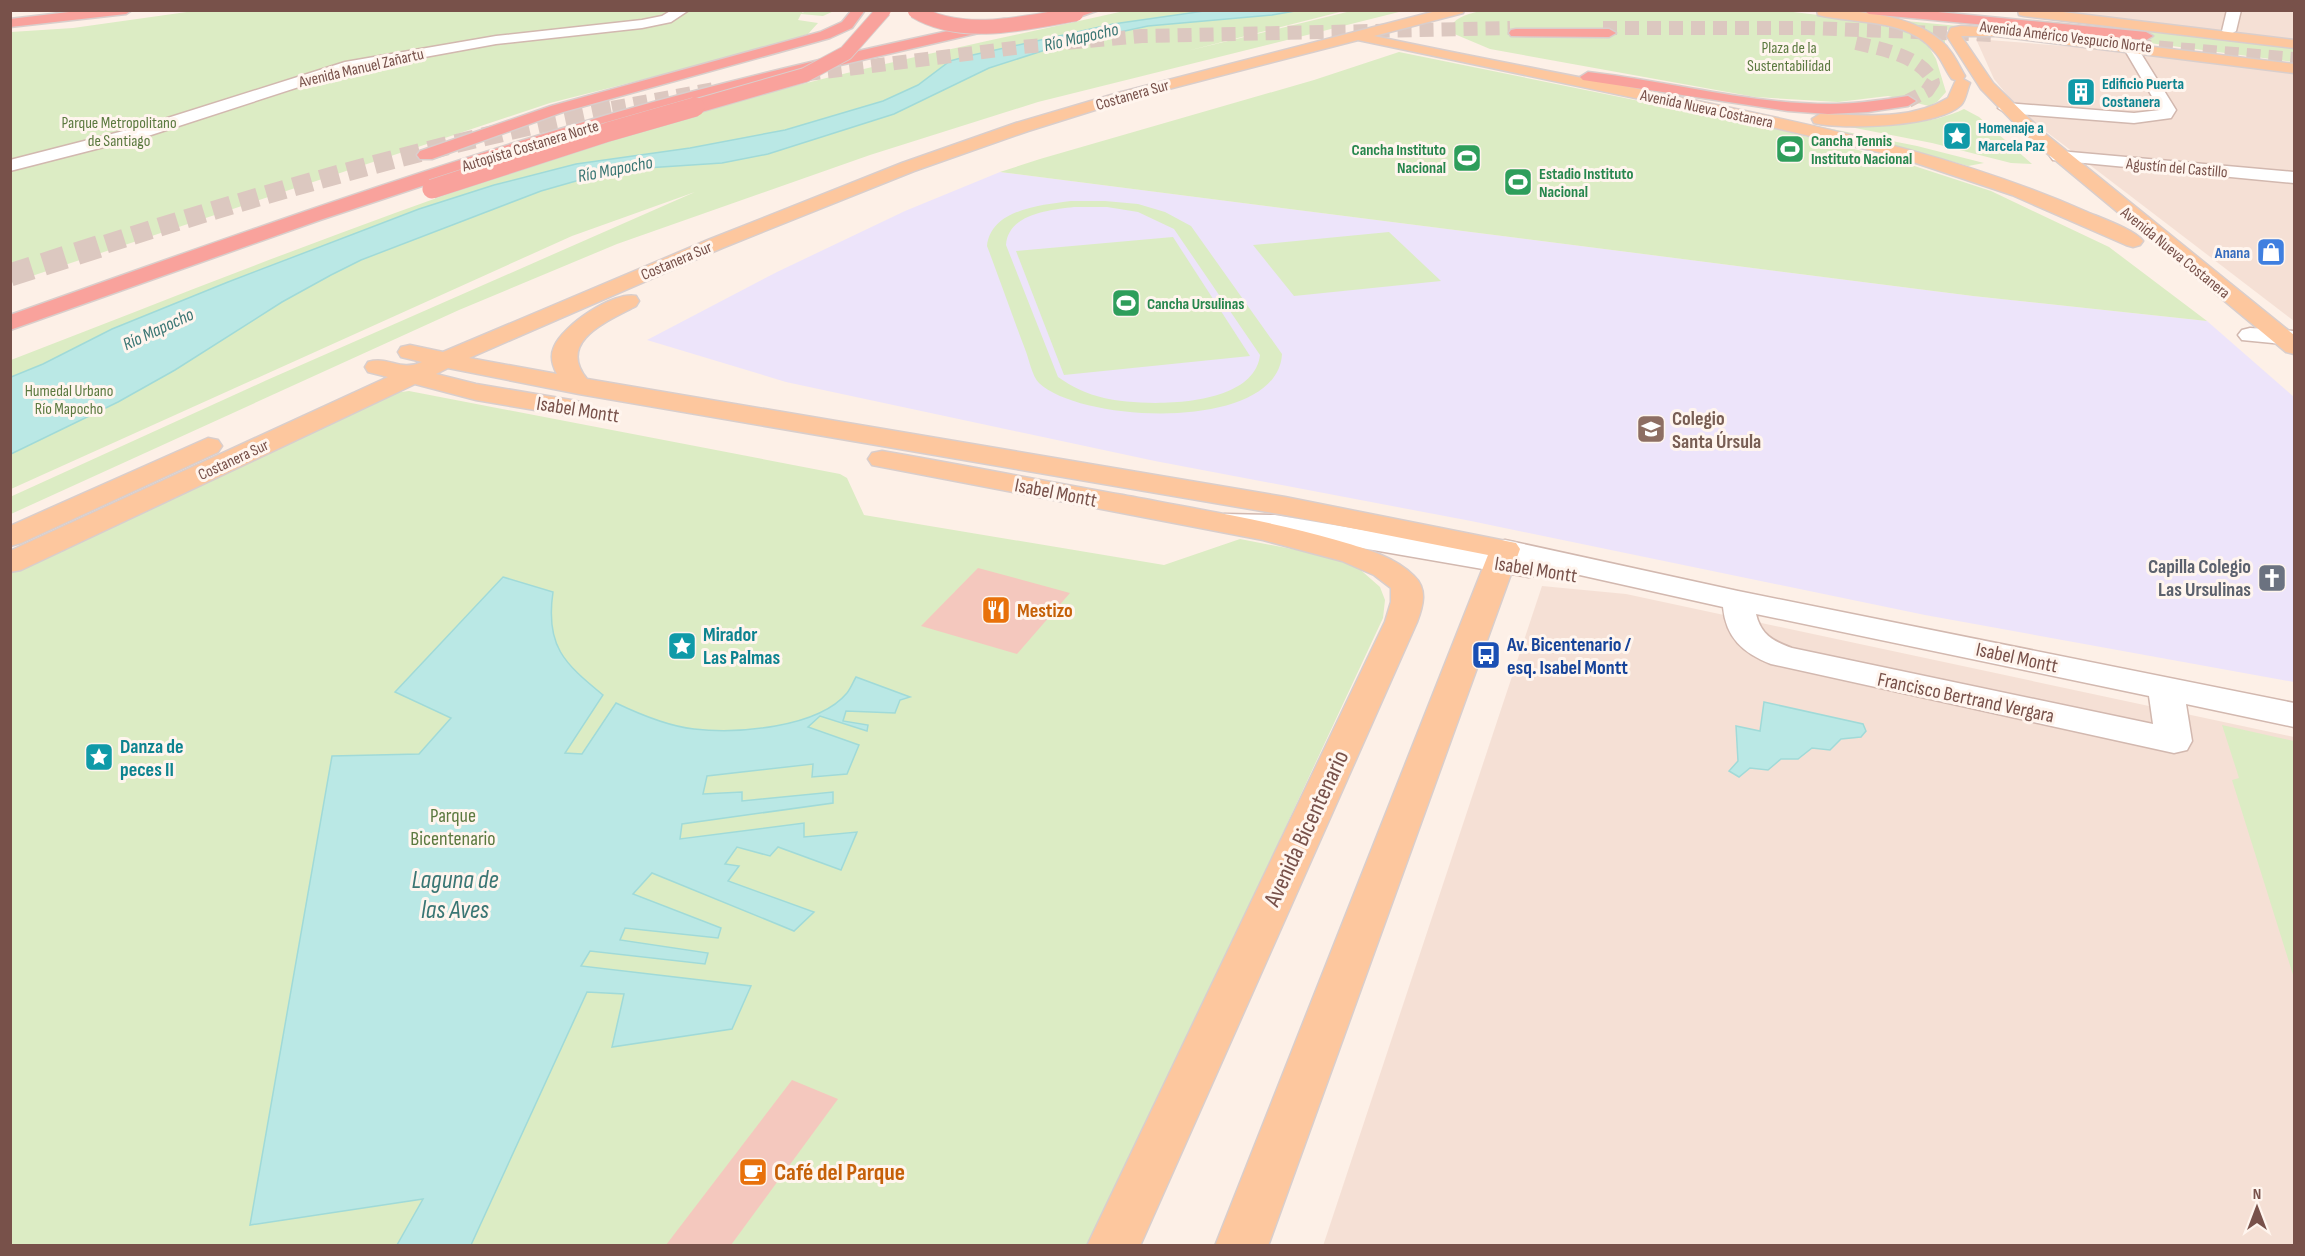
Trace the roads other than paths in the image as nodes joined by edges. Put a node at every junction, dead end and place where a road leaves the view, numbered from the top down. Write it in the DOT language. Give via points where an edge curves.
graph roads {
  1 [pos="126,10"];
  2 [pos="683,10"];
  3 [pos="859,10"];
  4 [pos="884,10"];
  5 [pos="986,10"];
  6 [pos="1018,10"];
  7 [pos="1092,10"];
  8 [pos="1425,10"];
  9 [pos="1458,10"];
  10 [pos="1869,10"];
  11 [pos="1942,10"];
  12 [pos="2012,10"];
  13 [pos="2234,10"];
  14 [pos="915,11"];
  15 [pos="1070,12"];
  16 [pos="1817,12"];
  17 [pos="10,23"];
  18 [pos="907,27"];
  19 [pos="1440,30"];
  20 [pos="1606,30"];
  21 [pos="1970,30"];
  22 [pos="1513,31"];
  23 [pos="2229,31"];
  24 [pos="888,32"];
  25 [pos="1354,33"];
  26 [pos="2146,36"];
  27 [pos="2289,43"];
  28 [pos="1454,44"];
  29 [pos="2130,47"];
  30 [pos="1491,58"];
  31 [pos="2295,66"];
  32 [pos="1588,77"];
  33 [pos="1962,83"];
  34 [pos="1976,99"];
  35 [pos="1908,101"];
  36 [pos="1998,111"];
  37 [pos="1768,113"];
  38 [pos="2002,126"];
  39 [pos="501,128"];
  40 [pos="2017,140"];
  41 [pos="2032,154"];
  42 [pos="2059,156"];
  43 [pos="411,160"];
  44 [pos="1995,163"];
  45 [pos="10,166"];
  46 [pos="380,176"];
  47 [pos="2295,178"];
  48 [pos="808,187"];
  49 [pos="319,195"];
  50 [pos="2130,215"];
  51 [pos="778,219"];
  52 [pos="2133,241"];
  53 [pos="125,261"];
  54 [pos="59,283"];
  55 [pos="10,300"];
  56 [pos="10,324"];
  57 [pos="2250,335"];
  58 [pos="2290,341"];
  59 [pos="441,350"];
  60 [pos="410,364"];
  61 [pos="377,367"];
  62 [pos="2295,370"];
  63 [pos="579,386"];
  64 [pos="1224,523"];
  65 [pos="10,537"];
  66 [pos="1503,556"];
  67 [pos="10,563"];
  68 [pos="1738,601"];
  69 [pos="2165,687"];
  70 [pos="2295,715"];
  71 [pos="1113,1245"];
  72 [pos="1241,1245"];
  1 -- 17 [label="highway"];
  2 -- 45 [label="street, Avenida Manuel Zañartu" via="666,20 496,40 345,67 145,131"];
  3 -- 39 [label="highway" via="847,25 825,35 641,84"];
  4 -- 56 [label="highway, bridge" via="846,52 805,75 597,135 170,276"];
  5 -- 18 [label="highway"];
  6 -- 46 [label="highway, Autopista Costanera Norte" via="653,94"];
  7 -- 15 [label="highway"];
  8 -- 25 [label="main road"];
  9 -- 19 [label="main road" via="1441,22"];
  9 -- 25 [label="main road"];
  10 -- 26 [label="highway"];
  11 -- 27 [label="main road, Avenida Américo Vespucio Norte"];
  12 -- 27 [label="main road"];
  13 -- 23 [label="street"];
  14 -- 15 [label="highway, bridge" via="942,23 980,25 1021,23"];
  15 -- 56 [label="highway, Autopista Costanera Norte" via="862,55 606,121 410,183"];
  16 -- 31 [label="main road, Avenida Américo Vespucio Norte" via="2017,30"];
  16 -- 33 [label="main road" via="1891,24 1929,39 1939,47"];
  20 -- 22 [label="highway"];
  21 -- 29 [label="main road, Avenida Américo Vespucio Norte"];
  21 -- 36 [label="main road, Avenida Nueva Costanera" via="1956,32 1954,36"];
  24 -- 39 [label="highway"];
  25 -- 30 [label="main road, Avenida Nueva Costanera"];
  25 -- 48 [label="main road, Costanera Sur" via="1189,69 1039,110"];
  25 -- 51 [label="main road, Costanera Sur" via="1074,111 908,167"];
  25 -- 52 [label="main road, Avenida Nueva Costanera" via="1883,147 2010,187"];
  28 -- 30 [label="main road"];
  29 -- 31 [label="main road, Avenida Américo Vespucio Norte"];
  29 -- 36 [label="street" via="2168,110 2165,114 2134,118"];
  30 -- 32 [label="main road, Avenida Nueva Costanera"];
  32 -- 35 [label="highway" via="1806,107 1870,107"];
  32 -- 37 [label="main road, Avenida Nueva Costanera"];
  33 -- 34 [label="main road"];
  33 -- 37 [label="main road" via="1951,105 1914,116 1840,119"];
  36 -- 38 [label="main road, Avenida Nueva Costanera"];
  36 -- 42 [label="main road, Avenida Nueva Costanera"];
  37 -- 44 [label="main road, Avenida Nueva Costanera"];
  39 -- 43 [label="highway"];
  40 -- 41 [label="main road"];
  42 -- 47 [label="street, Agustín del Castillo"];
  42 -- 50 [label="main road, Avenida Nueva Costanera"];
  49 -- 53 [label="highway"];
  50 -- 52 [label="main road, Avenida Nueva Costanera" via="2077,193"];
  50 -- 58 [label="main road, Avenida Nueva Costanera"];
  51 -- 59 [label="main road, Costanera Sur" via="502,334"];
  51 -- 63 [label="main road" via="705,262 596,317 576,332 563,355 568,376"];
  52 -- 57 [label="main road, Avenida Nueva Costanera"];
  54 -- 55 [label="highway"];
  57 -- 58 [label="street"];
  57 -- 62 [label="main road, Avenida Nueva Costanera"];
  59 -- 60 [label="main road, Costanera Sur"];
  59 -- 63 [label="main road, Isabel Montt"];
  60 -- 61 [label="main road, Isabel Montt"];
  60 -- 64 [label="main road, Isabel Montt" via="476,392 898,462"];
  60 -- 67 [label="main road, Costanera Sur"];
  61 -- 65 [label="main road, Costanera Sur"];
  63 -- 66 [label="main road, Isabel Montt" via="1285,506"];
  64 -- 66 [label="street, Isabel Montt" via="1275,524"];
  64 -- 71 [label="main road, Avenida Bicentenario" via="1342,551 1373,563 1405,584 1408,602"];
  66 -- 68 [label="street, Isabel Montt"];
  66 -- 72 [label="main road"];
  68 -- 69 [label="street, Isabel Montt"];
  68 -- 69 [label="street, Francisco Bertrand Vergara" via="1745,634 1759,648 1783,657 2174,741"];
  69 -- 70 [label="street, Isabel Montt"];
}
